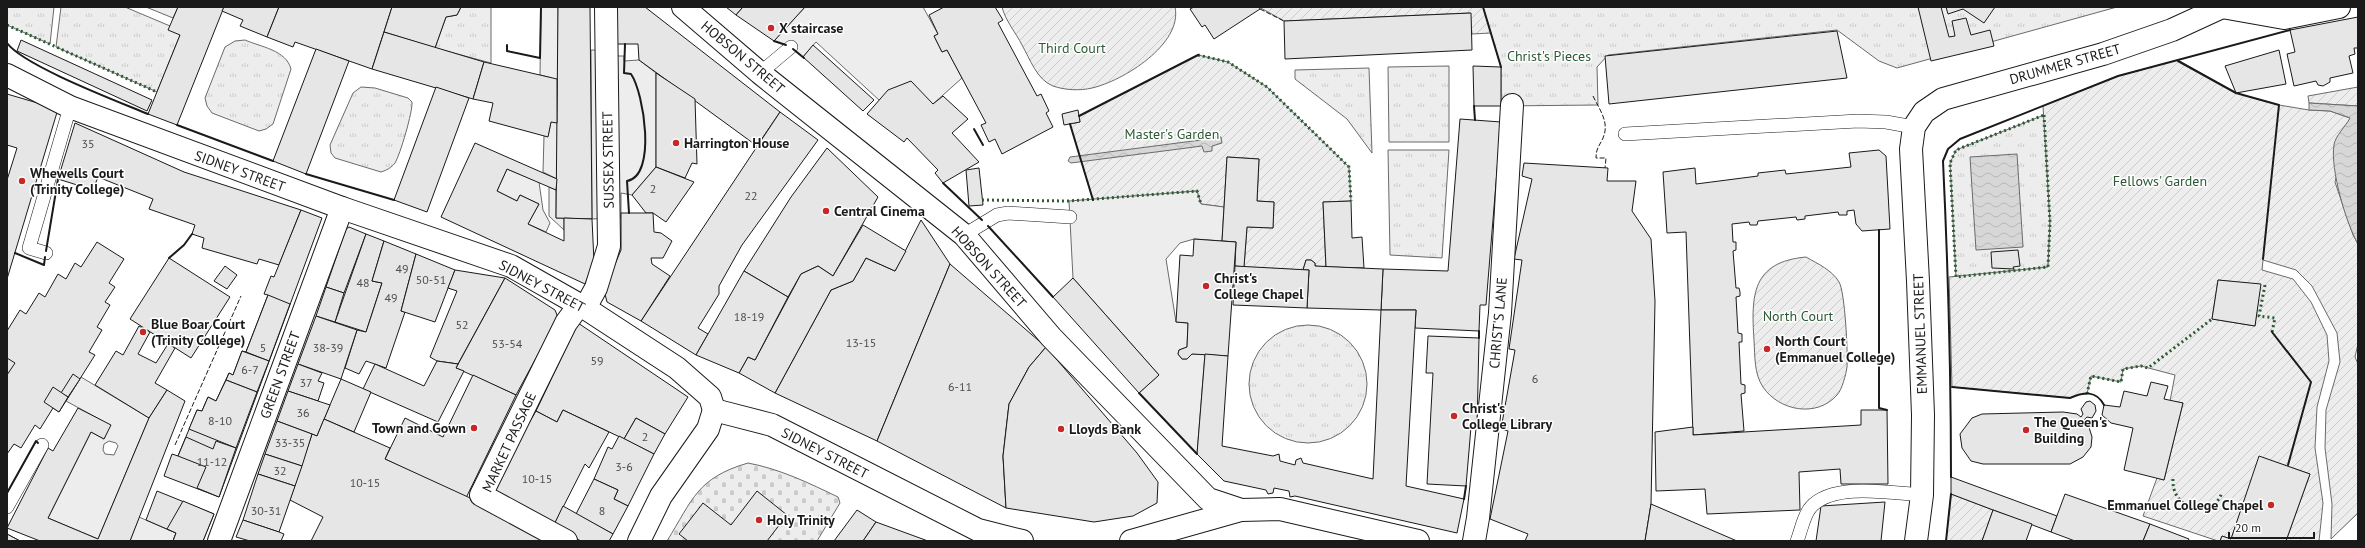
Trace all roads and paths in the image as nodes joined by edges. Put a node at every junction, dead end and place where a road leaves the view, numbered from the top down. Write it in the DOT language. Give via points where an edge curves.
graph roads {
  1 [pos="606,7"];
  2 [pos="683,7"];
  3 [pos="2222,7"];
  4 [pos="2338,7"];
  5 [pos="791,47"];
  6 [pos="760,73"];
  7 [pos="7,76"];
  8 [pos="1512,105"];
  9 [pos="70,107"];
  10 [pos="1914,127"];
  11 [pos="1625,134"];
  12 [pos="342,208"];
  13 [pos="1070,217"];
  14 [pos="964,234"];
  15 [pos="46,253"];
  16 [pos="582,307"];
  17 [pos="714,410"];
  18 [pos="42,445"];
  19 [pos="1922,495"];
  20 [pos="7,507"];
  21 [pos="1242,510"];
  22 [pos="219,541"];
  23 [pos="566,541"];
  24 [pos="639,541"];
  25 [pos="1022,541"];
  26 [pos="1131,541"];
  27 [pos="1418,541"];
  28 [pos="1474,541"];
  29 [pos="1797,541"];
  30 [pos="1916,541"];
  1 -- 16 [label="street, SUSSEX STREET" via="609,246 596,288"];
  2 -- 6 [label="street, HOBSON STREET"];
  3 -- 4 [label="street" via="2284,18"];
  3 -- 10 [label="street, DRUMMER STREET" via="2172,30 2103,54 1943,100 1924,112"];
  5 -- 6 [label="lane"];
  6 -- 14 [label="street, HOBSON STREET"];
  7 -- 9 [label="street, SIDNEY STREET"];
  8 -- 28 [label="street, CHRIST'S LANE" via="1500,313"];
  9 -- 12 [label="street, SIDNEY STREET"];
  9 -- 15 [label="lane" via="29,248"];
  10 -- 11 [label="lane" via="1858,121"];
  10 -- 19 [label="street, EMMANUEL STREET" via="1911,149 1919,297"];
  12 -- 16 [label="street, SIDNEY STREET" via="511,266"];
  12 -- 22 [label="street, GREEN STREET"];
  13 -- 14 [label="lane" via="1008,213 997,215"];
  14 -- 21 [label="street, HOBSON STREET" via="1051,337 1208,499"];
  16 -- 17 [label="street, SIDNEY STREET" via="677,368 710,397"];
  16 -- 23 [label="street, MARKET PASSAGE" via="566,323 481,495"];
  17 -- 24 [label="street" via="708,429 661,496"];
  17 -- 25 [label="street, SIDNEY STREET" via="772,425 978,530"];
  18 -- 20 [label="lane"];
  19 -- 29 [label="lane" via="1842,492 1827,496 1810,507"];
  19 -- 30 [label="street, EMMANUEL STREET"];
  21 -- 26 [label="street"];
  21 -- 27 [label="street" via="1280,510"];
}
